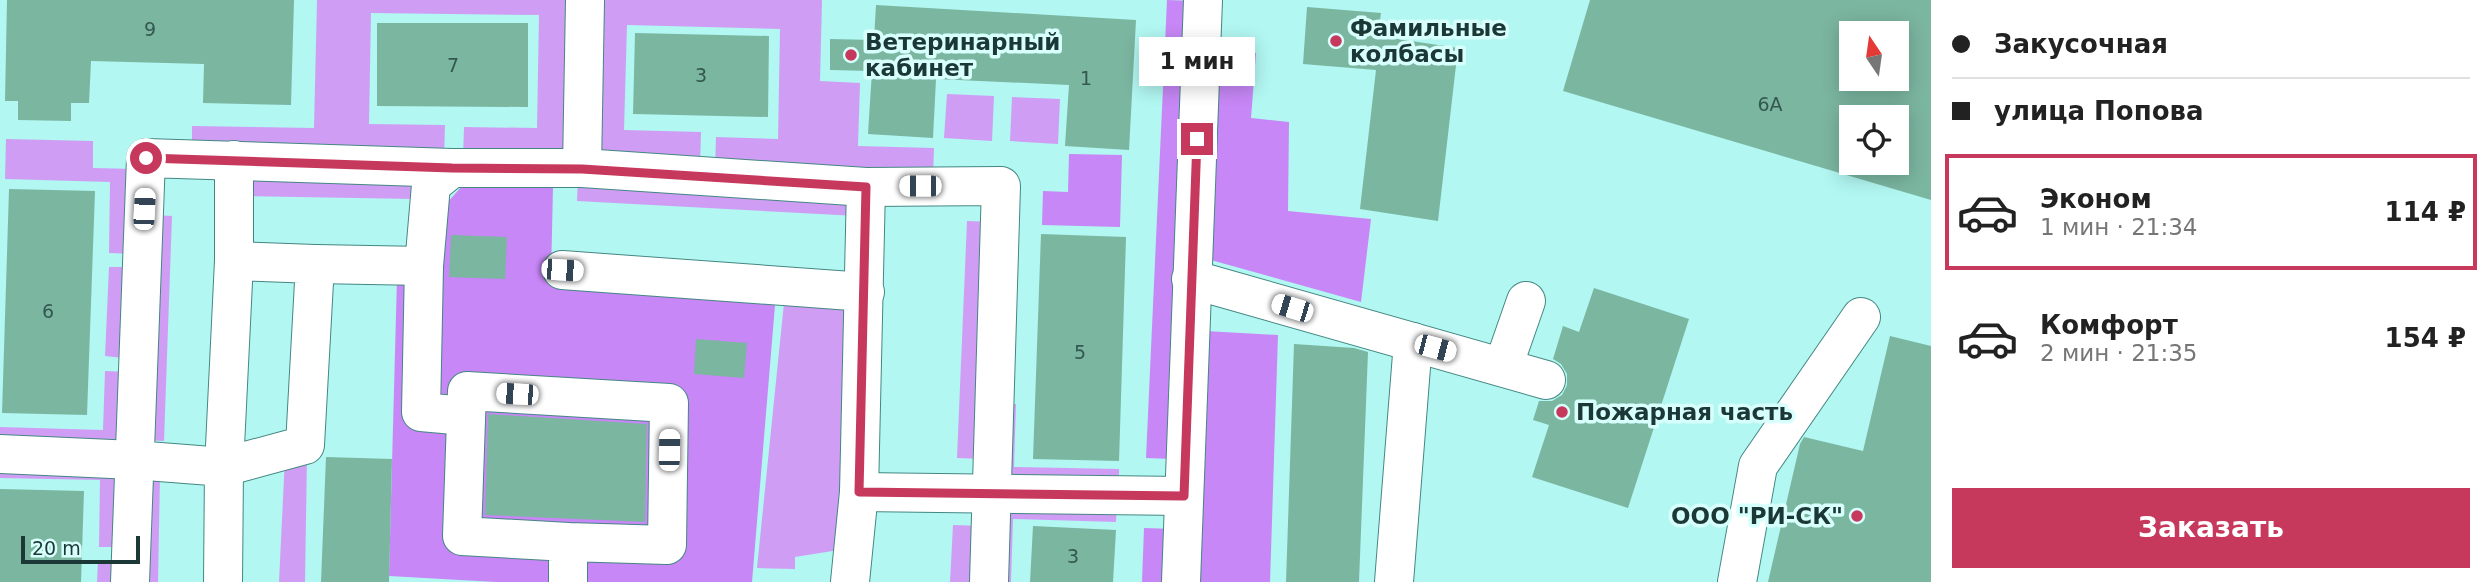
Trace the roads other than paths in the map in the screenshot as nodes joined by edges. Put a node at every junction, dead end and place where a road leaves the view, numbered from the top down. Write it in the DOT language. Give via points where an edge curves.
graph roads {
  1 [pos="585,0"];
  2 [pos="1203,0"];
  3 [pos="233,160"];
  4 [pos="452,168"];
  5 [pos="582,169"];
  6 [pos="866,187"];
  7 [pos="234,261"];
  8 [pos="316,264"];
  9 [pos="424,266"];
  10 [pos="562,270"];
  11 [pos="1191,279"];
  12 [pos="865,292"];
  13 [pos="1526,301"];
  14 [pos="1861,317"];
  15 [pos="1413,342"];
  16 [pos="1503,367"];
  17 [pos="1546,380"];
  18 [pos="466,416"];
  19 [pos="0,454"];
  20 [pos="134,460"];
  21 [pos="224,467"];
  22 [pos="859,492"];
  23 [pos="992,493"];
  24 [pos="1184,496"];
  25 [pos="568,542"];
  26 [pos="130,582"];
  27 [pos="223,582"];
  28 [pos="568,582"];
  29 [pos="850,582"];
  30 [pos="989,582"];
  31 [pos="1181,582"];
  32 [pos="1394,582"];
  33 [pos="1737,582"];
  1 -- 5 [label="street"];
  2 -- 11 [label="street"];
  3 -- 4 [label="street"];
  3 -- 7 [label="street"];
  3 -- 20 [label="street" via="146,158"];
  4 -- 5 [label="street"];
  4 -- 9 [label="street" via="431,185"];
  5 -- 6 [label="street"];
  6 -- 12 [label="street"];
  6 -- 23 [label="street" via="1001,186"];
  7 -- 8 [label="street"];
  7 -- 21 [label="street"];
  8 -- 9 [label="street"];
  8 -- 21 [label="street" via="305,445"];
  9 -- 18 [label="street" via="421,412"];
  10 -- 12 [label="street"];
  11 -- 15 [label="street"];
  11 -- 24 [label="street"];
  12 -- 22 [label="street"];
  13 -- 16 [label="street"];
  14 -- 33 [label="street" via="1758,466"];
  15 -- 16 [label="street"];
  15 -- 32 [label="street"];
  16 -- 17 [label="street"];
  18 -- 25 [label="street" via="462,536"];
  18 -- 25 [label="street" via="467,391 670,403 667,545"];
  19 -- 20 [label="street"];
  20 -- 21 [label="street"];
  20 -- 26 [label="street"];
  21 -- 27 [label="street"];
  22 -- 23 [label="street"];
  22 -- 29 [label="street"];
  23 -- 24 [label="street"];
  23 -- 30 [label="street"];
  24 -- 31 [label="street"];
  25 -- 28 [label="street"];
}
